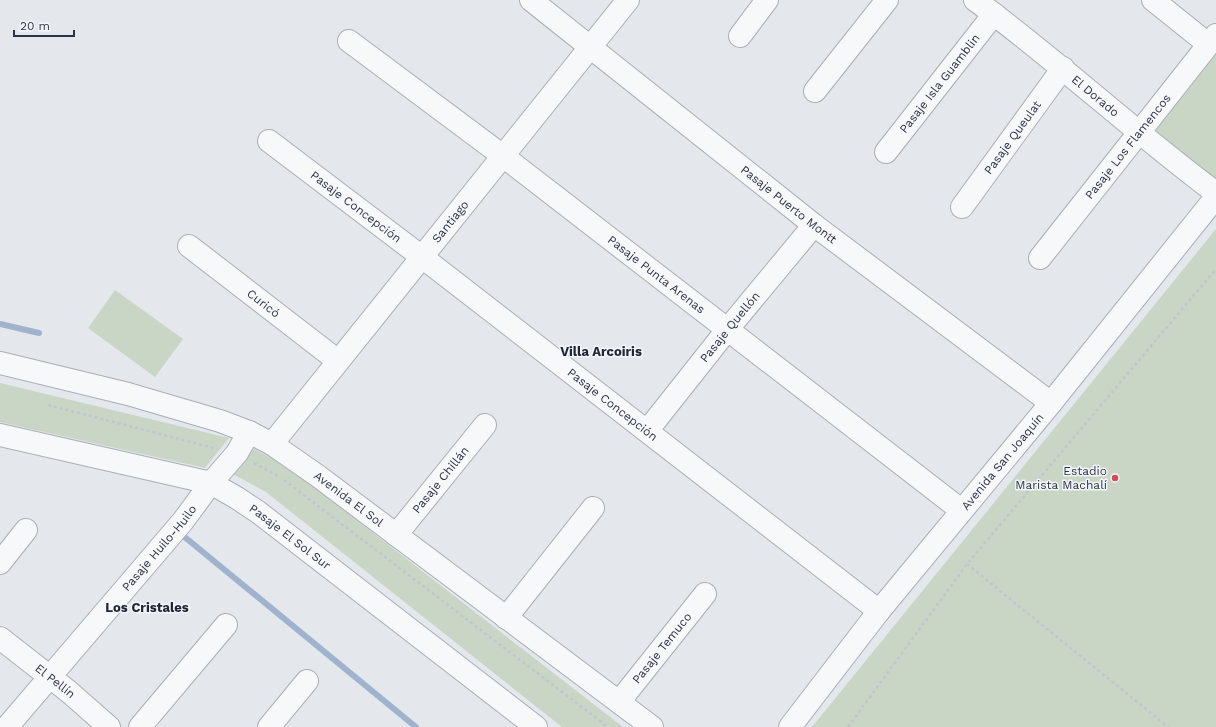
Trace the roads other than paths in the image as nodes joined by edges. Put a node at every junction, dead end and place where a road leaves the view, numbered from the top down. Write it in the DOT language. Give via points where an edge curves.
graph roads {
  1 [pos="531,0"];
  2 [pos="628,0"];
  3 [pos="767,0"];
  4 [pos="887,0"];
  5 [pos="975,0"];
  6 [pos="1153,0"];
  7 [pos="994,14"];
  8 [pos="740,36"];
  9 [pos="1212,39"];
  10 [pos="349,41"];
  11 [pos="590,47"];
  12 [pos="1063,68"];
  13 [pos="815,91"];
  14 [pos="1139,132"];
  15 [pos="269,141"];
  16 [pos="886,152"];
  17 [pos="503,156"];
  18 [pos="1216,193"];
  19 [pos="1216,197"];
  20 [pos="962,207"];
  21 [pos="814,225"];
  22 [pos="189,246"];
  23 [pos="422,257"];
  24 [pos="1040,258"];
  25 [pos="727,330"];
  26 [pos="338,361"];
  27 [pos="0,363"];
  28 [pos="1051,403"];
  29 [pos="485,425"];
  30 [pos="647,431"];
  31 [pos="249,432"];
  32 [pos="0,435"];
  33 [pos="272,444"];
  34 [pos="211,483"];
  35 [pos="594,508"];
  36 [pos="961,510"];
  37 [pos="26,530"];
  38 [pos="396,535"];
  39 [pos="0,563"];
  40 [pos="705,594"];
  41 [pos="879,611"];
  42 [pos="506,618"];
  43 [pos="226,625"];
  44 [pos="0,638"];
  45 [pos="48,677"];
  46 [pos="307,681"];
  47 [pos="619,702"];
  48 [pos="7,727"];
  49 [pos="109,727"];
  50 [pos="140,727"];
  51 [pos="269,727"];
  52 [pos="536,727"];
  53 [pos="652,727"];
  54 [pos="790,727"];
  1 -- 11 [label="street, Pasaje Puerto Montt"];
  2 -- 11 [label="street, Santiago"];
  3 -- 8 [label="street"];
  4 -- 13 [label="street"];
  5 -- 7 [label="street, El Dorado"];
  6 -- 9 [label="street"];
  7 -- 12 [label="street, El Dorado"];
  7 -- 16 [label="street, Pasaje Isla Guamblin"];
  9 -- 14 [label="street, Pasaje Los Flamencos"];
  10 -- 17 [label="street, Pasaje Punta Arenas"];
  11 -- 17 [label="street, Santiago"];
  11 -- 21 [label="street, Pasaje Puerto Montt"];
  12 -- 14 [label="street, El Dorado"];
  12 -- 20 [label="street, Pasaje Queulat"];
  14 -- 18 [label="street, El Dorado"];
  14 -- 24 [label="street, Pasaje Los Flamencos"];
  15 -- 23 [label="street, Pasaje Concepción"];
  17 -- 23 [label="street, Santiago"];
  17 -- 25 [label="street, Pasaje Punta Arenas"];
  19 -- 28 [label="street, Avenida San Joaquín"];
  21 -- 25 [label="street, Pasaje Quellón"];
  21 -- 28 [label="street, Pasaje Puerto Montt"];
  22 -- 26 [label="street, Curicó"];
  23 -- 26 [label="street, Santiago"];
  23 -- 30 [label="street, Pasaje Concepción"];
  25 -- 30 [label="street, Pasaje Quellón"];
  25 -- 36 [label="street, Pasaje Punta Arenas"];
  26 -- 33 [label="street, Santiago"];
  27 -- 31 [label="street, Avenida El Sol" via="160,403"];
  28 -- 36 [label="street, Avenida San Joaquín"];
  29 -- 38 [label="street, Pasaje Chillán"];
  30 -- 41 [label="street, Pasaje Concepción"];
  31 -- 33 [label="street, Avenida El Sol"];
  31 -- 34 [label="street, Pasaje Huilo-Huilo" via="237,453"];
  32 -- 34 [label="street, Pasaje El Sol Sur"];
  33 -- 38 [label="street, Avenida El Sol"];
  34 -- 45 [label="street, Pasaje Huilo-Huilo" via="183,521"];
  34 -- 52 [label="street, Pasaje El Sol Sur" via="258,512"];
  35 -- 42 [label="street"];
  36 -- 41 [label="street, Avenida San Joaquín"];
  37 -- 39 [label="street"];
  38 -- 42 [label="street, Avenida El Sol"];
  40 -- 47 [label="street, Pasaje Temuco"];
  41 -- 54 [label="street, Avenida San Joaquín"];
  42 -- 47 [label="street, Avenida El Sol"];
  43 -- 50 [label="street"];
  44 -- 45 [label="street, El Pellín"];
  45 -- 48 [label="street, Pasaje Huilo-Huilo"];
  45 -- 49 [label="street, El Pellín"];
  46 -- 51 [label="street"];
  47 -- 53 [label="street, Avenida El Sol"];
}
